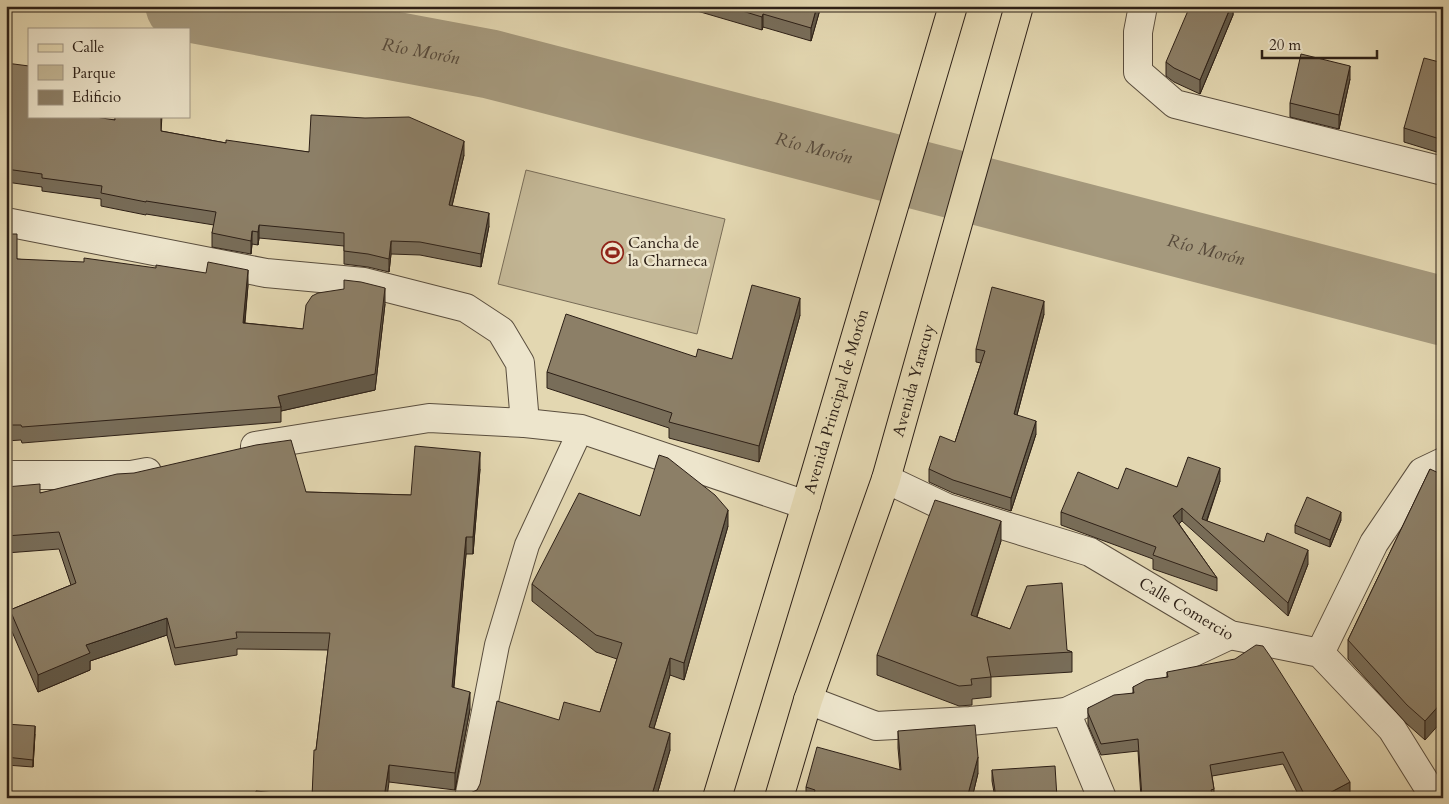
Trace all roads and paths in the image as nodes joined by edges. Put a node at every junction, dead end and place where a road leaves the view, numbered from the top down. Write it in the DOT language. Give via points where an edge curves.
graph roads {
  1 [pos="954,6"];
  2 [pos="1020,6"];
  3 [pos="1143,6"];
  4 [pos="1443,171"];
  5 [pos="6,222"];
  6 [pos="525,423"];
  7 [pos="581,429"];
  8 [pos="234,451"];
  9 [pos="1443,462"];
  10 [pos="169,466"];
  11 [pos="6,475"];
  12 [pos="886,479"];
  13 [pos="806,505"];
  14 [pos="1230,636"];
  15 [pos="1320,653"];
  16 [pos="808,700"];
  17 [pos="1066,712"];
  18 [pos="467,798"];
  19 [pos="717,798"];
  20 [pos="779,798"];
  21 [pos="1102,798"];
  22 [pos="1435,798"];
  1 -- 13 [label="main road, Avenida Principal de Morón"];
  2 -- 12 [label="main road, Avenida Yaracuy"];
  3 -- 4 [label="street" via="1138,32 1138,72 1175,104"];
  5 -- 6 [label="street" via="266,273 364,282 466,308 501,331 520,363"];
  6 -- 7 [label="street"];
  6 -- 8 [label="street" via="429,418"];
  7 -- 13 [label="street"];
  7 -- 18 [label="lane" via="527,545 497,645"];
  9 -- 15 [label="street" via="1422,472 1374,543"];
  10 -- 11 [label="street" via="131,475"];
  12 -- 14 [label="street, Calle Comercio" via="947,508 1090,552"];
  12 -- 16 [label="main road"];
  13 -- 19 [label="main road, Avenida Principal de Morón"];
  14 -- 15 [label="street, Calle Comercio"];
  14 -- 17 [label="street"];
  15 -- 22 [label="street" via="1392,729"];
  16 -- 17 [label="street" via="876,726"];
  16 -- 20 [label="main road"];
  17 -- 21 [label="street"];
}
